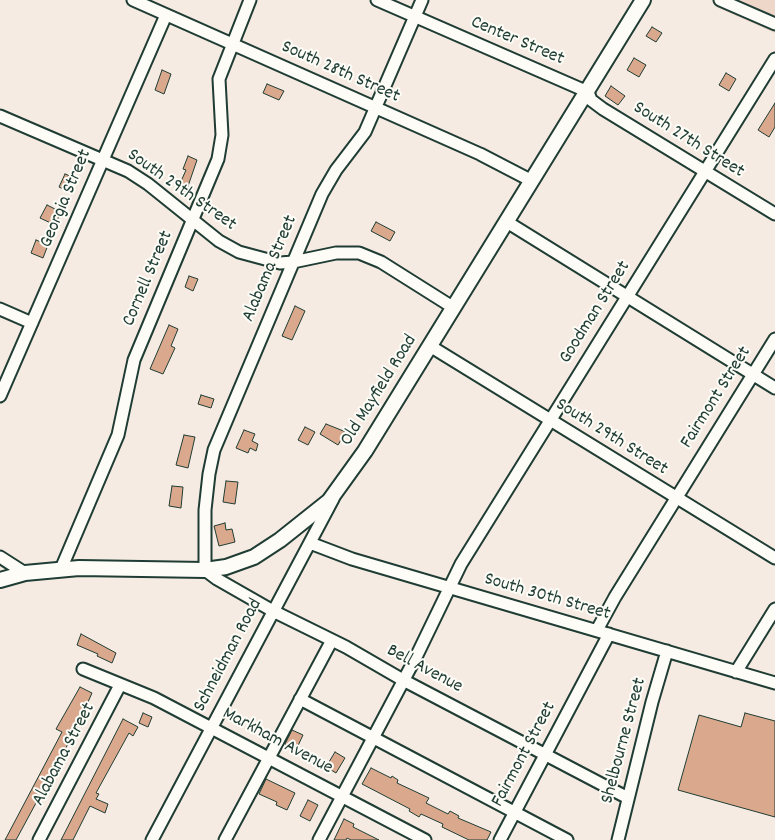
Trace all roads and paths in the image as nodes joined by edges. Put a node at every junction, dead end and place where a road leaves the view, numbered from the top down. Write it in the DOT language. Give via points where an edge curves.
graph roads {
  1 [pos="133,0"];
  2 [pos="250,0"];
  3 [pos="377,0"];
  4 [pos="422,0"];
  5 [pos="643,0"];
  6 [pos="720,0"];
  7 [pos="166,15"];
  8 [pos="414,17"];
  9 [pos="775,24"];
  10 [pos="232,44"];
  11 [pos="775,59"];
  12 [pos="588,92"];
  13 [pos="376,108"];
  14 [pos="0,116"];
  15 [pos="103,160"];
  16 [pos="704,172"];
  17 [pos="532,182"];
  18 [pos="775,214"];
  19 [pos="192,222"];
  20 [pos="507,222"];
  21 [pos="293,262"];
  22 [pos="626,298"];
  23 [pos="454,308"];
  24 [pos="0,309"];
  25 [pos="32,322"];
  26 [pos="775,338"];
  27 [pos="430,346"];
  28 [pos="752,374"];
  29 [pos="775,388"];
  30 [pos="0,396"];
  31 [pos="550,421"];
  32 [pos="338,489"];
  33 [pos="676,499"];
  34 [pos="310,543"];
  35 [pos="0,556"];
  36 [pos="775,558"];
  37 [pos="61,569"];
  38 [pos="206,570"];
  39 [pos="25,572"];
  40 [pos="0,580"];
  41 [pos="449,587"];
  42 [pos="775,609"];
  43 [pos="273,611"];
  44 [pos="597,630"];
  45 [pos="609,634"];
  46 [pos="332,640"];
  47 [pos="667,651"];
  48 [pos="83,668"];
  49 [pos="736,672"];
  50 [pos="403,680"];
  51 [pos="775,683"];
  52 [pos="120,685"];
  53 [pos="300,699"];
  54 [pos="211,727"];
  55 [pos="373,737"];
  56 [pos="546,755"];
  57 [pos="268,757"];
  58 [pos="342,796"];
  59 [pos="628,798"];
  60 [pos="514,812"];
  61 [pos="40,840"];
  62 [pos="152,840"];
  63 [pos="225,840"];
  64 [pos="319,840"];
  65 [pos="425,840"];
  66 [pos="500,840"];
  67 [pos="567,840"];
  68 [pos="618,840"];
  1 -- 7 [label="street, South 28th Street"];
  2 -- 10 [label="street, Cornell Street"];
  3 -- 8 [label="street, Center Street"];
  4 -- 8 [label="street, Alabama Street"];
  5 -- 12 [label="main road, Old Mayfield Road"];
  6 -- 9 [label="street"];
  7 -- 10 [label="street, South 28th Street"];
  7 -- 15 [label="street, Georgia Street"];
  8 -- 12 [label="street, Center Street"];
  8 -- 13 [label="street, Alabama Street"];
  10 -- 13 [label="street, South 28th Street"];
  10 -- 19 [label="street, Cornell Street" via="219,79 222,135 218,159"];
  11 -- 16 [label="street, Goodman Street"];
  12 -- 16 [label="street, South 27th Street" via="591,100 603,109"];
  12 -- 17 [label="main road, Old Mayfield Road"];
  13 -- 17 [label="street, South 28th Street" via="486,157"];
  13 -- 21 [label="street, Alabama Street" via="360,141 328,181"];
  14 -- 15 [label="street, South 29th Street"];
  15 -- 19 [label="street, South 29th Street" via="148,184"];
  15 -- 25 [label="street, Georgia Street"];
  16 -- 18 [label="street, South 27th Street"];
  16 -- 22 [label="street, Goodman Street"];
  17 -- 20 [label="main road, Old Mayfield Road"];
  19 -- 21 [label="street, South 29th Street" via="239,252 274,262"];
  19 -- 37 [label="street, Cornell Street" via="134,360 118,435"];
  20 -- 22 [label="street"];
  20 -- 23 [label="main road, Old Mayfield Road"];
  21 -- 23 [label="street, South 29th Street" via="336,253 359,253 381,262"];
  21 -- 38 [label="street, Alabama Street" via="214,450 205,510"];
  22 -- 28 [label="street"];
  22 -- 31 [label="street, Goodman Street"];
  23 -- 27 [label="main road, Old Mayfield Road"];
  24 -- 25 [label="street"];
  25 -- 30 [label="street, Georgia Street"];
  26 -- 28 [label="street, Fairmont Street"];
  27 -- 31 [label="street, South 29th Street"];
  27 -- 32 [label="main road, Old Mayfield Road"];
  28 -- 29 [label="street"];
  28 -- 33 [label="street, Fairmont Street"];
  31 -- 33 [label="street, South 29th Street"];
  31 -- 41 [label="street, Goodman Street"];
  32 -- 34 [label="street, Schneidman Road"];
  32 -- 38 [label="main road, Old Mayfield Road" via="317,511 254,557 226,568"];
  33 -- 36 [label="street, South 29th Street"];
  33 -- 44 [label="street, Fairmont Street"];
  34 -- 41 [label="street, South 30th Street" via="352,559"];
  34 -- 43 [label="street, Schneidman Road"];
  35 -- 39 [label="street"];
  37 -- 38 [label="main road, Old Mayfield Road"];
  37 -- 39 [label="main road, Old Mayfield Road"];
  38 -- 43 [label="street, Bell Avenue"];
  39 -- 40 [label="main road, Old Mayfield Road"];
  41 -- 44 [label="street, South 30th Street"];
  41 -- 50 [label="street, Goodman Street"];
  42 -- 49 [label="street"];
  43 -- 46 [label="street, Bell Avenue"];
  43 -- 54 [label="street, Schneidman Road"];
  44 -- 45 [label="street, South 30th Street"];
  45 -- 47 [label="street, South 30th Street"];
  45 -- 56 [label="street, Fairmont Street"];
  46 -- 50 [label="street, Bell Avenue"];
  46 -- 53 [label="street"];
  47 -- 49 [label="street, South 30th Street"];
  47 -- 59 [label="street, Shelbourne Street"];
  48 -- 52 [label="street, Markham Avenue"];
  49 -- 51 [label="street, South 30th Street"];
  50 -- 55 [label="street, Goodman Street"];
  50 -- 56 [label="street, Bell Avenue"];
  52 -- 54 [label="street, Markham Avenue"];
  52 -- 61 [label="street, Alabama Street"];
  53 -- 55 [label="street"];
  53 -- 57 [label="street"];
  54 -- 57 [label="street, Markham Avenue"];
  54 -- 62 [label="street, Schneidman Road"];
  55 -- 58 [label="street, Goodman Street"];
  55 -- 60 [label="street"];
  56 -- 59 [label="street, Bell Avenue"];
  56 -- 60 [label="street, Fairmont Street"];
  57 -- 58 [label="street, Markham Avenue"];
  57 -- 63 [label="street"];
  58 -- 64 [label="street, Goodman Street"];
  58 -- 65 [label="street, Markham Avenue"];
  59 -- 68 [label="street, Shelbourne Street"];
  60 -- 66 [label="street, Fairmont Street"];
  60 -- 67 [label="street"];
}
